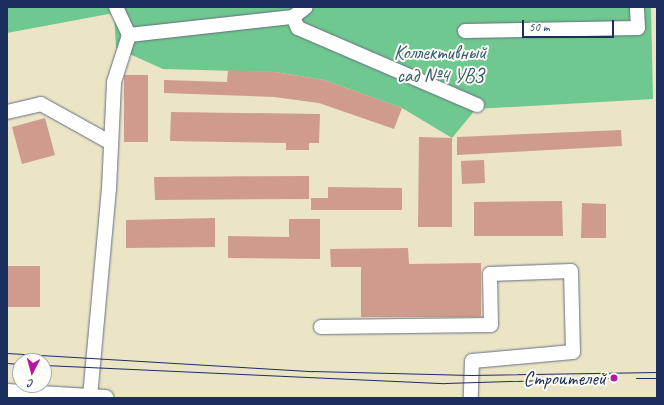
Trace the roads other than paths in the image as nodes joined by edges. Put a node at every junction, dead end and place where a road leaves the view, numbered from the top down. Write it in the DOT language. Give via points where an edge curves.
graph roads {
  1 [pos="116,7"];
  2 [pos="306,7"];
  3 [pos="637,7"];
  4 [pos="294,17"];
  5 [pos="465,31"];
  6 [pos="129,35"];
  7 [pos="477,105"];
  8 [pos="7,112"];
  9 [pos="111,142"];
  10 [pos="321,327"];
  11 [pos="7,392"];
  12 [pos="97,398"];
  13 [pos="471,398"];
  1 -- 6 [label="lane"];
  2 -- 4 [label="lane"];
  3 -- 5 [label="lane" via="638,28"];
  4 -- 6 [label="lane"];
  4 -- 7 [label="lane" via="298,28"];
  6 -- 9 [label="lane" via="114,82"];
  8 -- 9 [label="lane" via="41,104"];
  9 -- 12 [label="lane"];
  10 -- 13 [label="lane" via="491,325 490,274 571,271 573,352 472,361"];
  11 -- 12 [label="main road"];
}
